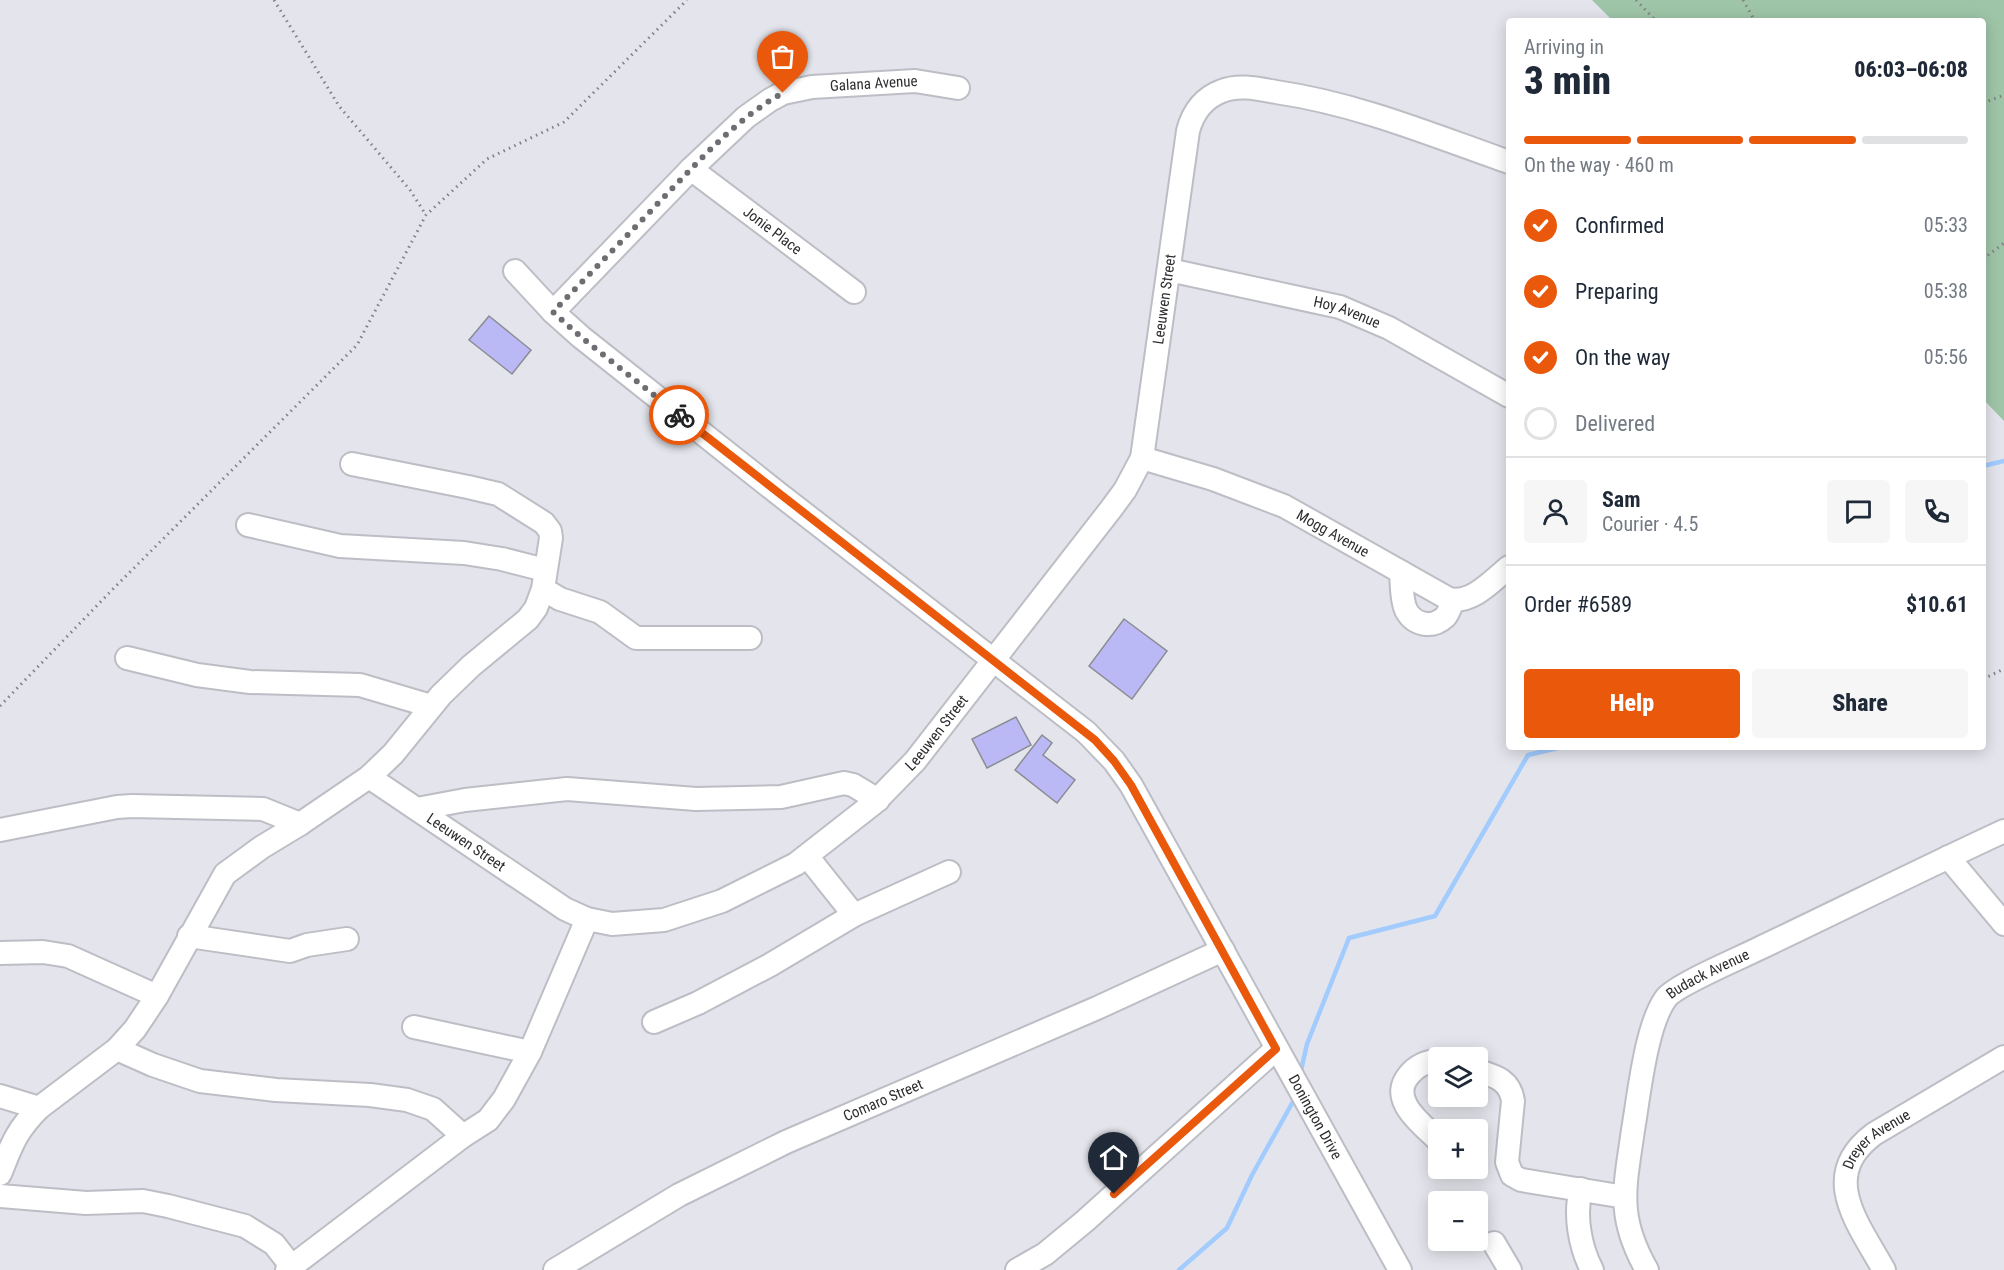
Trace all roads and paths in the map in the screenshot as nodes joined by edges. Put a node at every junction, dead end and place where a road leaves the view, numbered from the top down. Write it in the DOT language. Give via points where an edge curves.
graph roads {
  1 [pos="274,0"];
  2 [pos="687,0"];
  3 [pos="1636,0"];
  4 [pos="1743,0"];
  5 [pos="1653,18"];
  6 [pos="1753,18"];
  7 [pos="958,88"];
  8 [pos="2004,95"];
  9 [pos="1986,102"];
  10 [pos="1506,161"];
  11 [pos="691,169"];
  12 [pos="426,215"];
  13 [pos="2004,243"];
  14 [pos="1986,257"];
  15 [pos="1169,270"];
  16 [pos="515,271"];
  17 [pos="854,292"];
  18 [pos="553,312"];
  19 [pos="1506,394"];
  20 [pos="1142,458"];
  21 [pos="352,464"];
  22 [pos="248,525"];
  23 [pos="1506,569"];
  24 [pos="1401,572"];
  25 [pos="544,579"];
  26 [pos="1454,600"];
  27 [pos="750,638"];
  28 [pos="127,658"];
  29 [pos="993,659"];
  30 [pos="2004,669"];
  31 [pos="1986,678"];
  32 [pos="0,706"];
  33 [pos="431,706"];
  34 [pos="369,777"];
  35 [pos="878,800"];
  36 [pos="417,809"];
  37 [pos="300,824"];
  38 [pos="0,830"];
  39 [pos="2004,831"];
  40 [pos="807,856"];
  41 [pos="1948,857"];
  42 [pos="949,872"];
  43 [pos="854,915"];
  44 [pos="587,919"];
  45 [pos="2004,924"];
  46 [pos="189,936"];
  47 [pos="347,939"];
  48 [pos="1223,950"];
  49 [pos="0,953"];
  50 [pos="157,996"];
  51 [pos="654,1022"];
  52 [pos="414,1027"];
  53 [pos="117,1049"];
  54 [pos="530,1052"];
  55 [pos="1280,1055"];
  56 [pos="2004,1057"];
  57 [pos="1428,1062"];
  58 [pos="1488,1074"];
  59 [pos="0,1096"];
  60 [pos="39,1108"];
  61 [pos="1428,1130"];
  62 [pos="463,1136"];
  63 [pos="0,1174"];
  64 [pos="1581,1189"];
  65 [pos="0,1196"];
  66 [pos="1625,1197"];
  67 [pos="1494,1243"];
  68 [pos="290,1268"];
  69 [pos="555,1270"];
  70 [pos="1017,1270"];
  71 [pos="1400,1270"];
  72 [pos="1510,1270"];
  73 [pos="1592,1270"];
  74 [pos="1647,1270"];
  75 [pos="1884,1270"];
  1 -- 12 [label="path" via="339,106 410,190"];
  2 -- 12 [label="path" via="564,122 487,159"];
  3 -- 5 [label="path"];
  4 -- 6 [label="path"];
  7 -- 11 [label="street, Galana Avenue" via="915,81 812,87 783,93 746,117"];
  8 -- 9 [label="path"];
  10 -- 15 [label="street, Leeuwen Street" via="1372,113 1290,94 1228,89 1208,98 1194,113 1188,130"];
  11 -- 17 [label="street, Jonie Place"];
  11 -- 18 [label="street, Galana Avenue"];
  12 -- 32 [label="path" via="357,345"];
  13 -- 14 [label="path"];
  15 -- 19 [label="street, Hoy Avenue" via="1340,307 1389,328"];
  15 -- 20 [label="street, Leeuwen Street"];
  16 -- 18 [label="street, Donington Drive"];
  18 -- 29 [label="street, Donington Drive" via="685,420"];
  20 -- 24 [label="street, Mogg Avenue" via="1284,506"];
  20 -- 29 [label="street, Leeuwen Street" via="1111,509"];
  21 -- 25 [label="street" via="498,494 549,529"];
  22 -- 25 [label="street" via="340,546 465,553 502,559"];
  23 -- 26 [label="street" via="1474,595"];
  24 -- 26 [label="street, Mogg Avenue"];
  24 -- 26 [label="street" via="1406,609 1422,625 1437,623 1447,615"];
  25 -- 27 [label="street" via="560,599 600,612 636,638"];
  25 -- 33 [label="street" via="536,608 528,619 471,666"];
  28 -- 33 [label="street" via="197,675 250,682 360,685"];
  29 -- 35 [label="street, Leeuwen Street" via="915,761"];
  29 -- 48 [label="street, Donington Drive" via="1086,732 1114,761"];
  30 -- 31 [label="path"];
  33 -- 34 [label="street"];
  34 -- 36 [label="street, Leeuwen Street"];
  34 -- 37 [label="street"];
  35 -- 36 [label="street" via="844,783 782,797 696,799 567,789"];
  35 -- 40 [label="street, Leeuwen Street"];
  36 -- 44 [label="street, Leeuwen Street" via="565,909"];
  37 -- 38 [label="street" via="264,809 132,806"];
  37 -- 46 [label="street" via="225,874"];
  39 -- 41 [label="street, Budack Avenue"];
  40 -- 43 [label="street"];
  40 -- 44 [label="street, Leeuwen Street" via="722,901 664,920 626,925"];
  41 -- 45 [label="street"];
  41 -- 66 [label="street, Budack Avenue" via="1678,988 1667,998 1653,1026 1646,1058"];
  42 -- 43 [label="street"];
  43 -- 51 [label="street" via="770,965"];
  44 -- 54 [label="street"];
  46 -- 47 [label="street" via="290,951"];
  46 -- 50 [label="street"];
  48 -- 55 [label="street, Donington Drive"];
  48 -- 69 [label="street, Comaro Street" via="786,1142 679,1195"];
  49 -- 50 [label="street" via="68,956"];
  50 -- 53 [label="street"];
  52 -- 54 [label="street"];
  53 -- 60 [label="street"];
  53 -- 62 [label="street" via="200,1081 407,1100 433,1109"];
  54 -- 62 [label="street" via="500,1106"];
  55 -- 70 [label="street" via="1045,1254"];
  55 -- 71 [label="street, Donington Drive"];
  56 -- 75 [label="street, Dreyer Avenue" via="1874,1134 1849,1161 1847,1200"];
  57 -- 61 [label="street" via="1411,1072 1402,1094 1407,1109"];
  58 -- 64 [label="street" via="1506,1083 1511,1092 1507,1162 1512,1175 1521,1180"];
  59 -- 60 [label="street"];
  60 -- 63 [label="street" via="14,1137"];
  62 -- 68 [label="street"];
  64 -- 66 [label="street"];
  64 -- 73 [label="street" via="1579,1223"];
  65 -- 68 [label="street" via="86,1203 143,1201 168,1206 245,1226 274,1244"];
  66 -- 74 [label="street, Budack Avenue" via="1629,1234"];
  67 -- 72 [label="street"];
}
